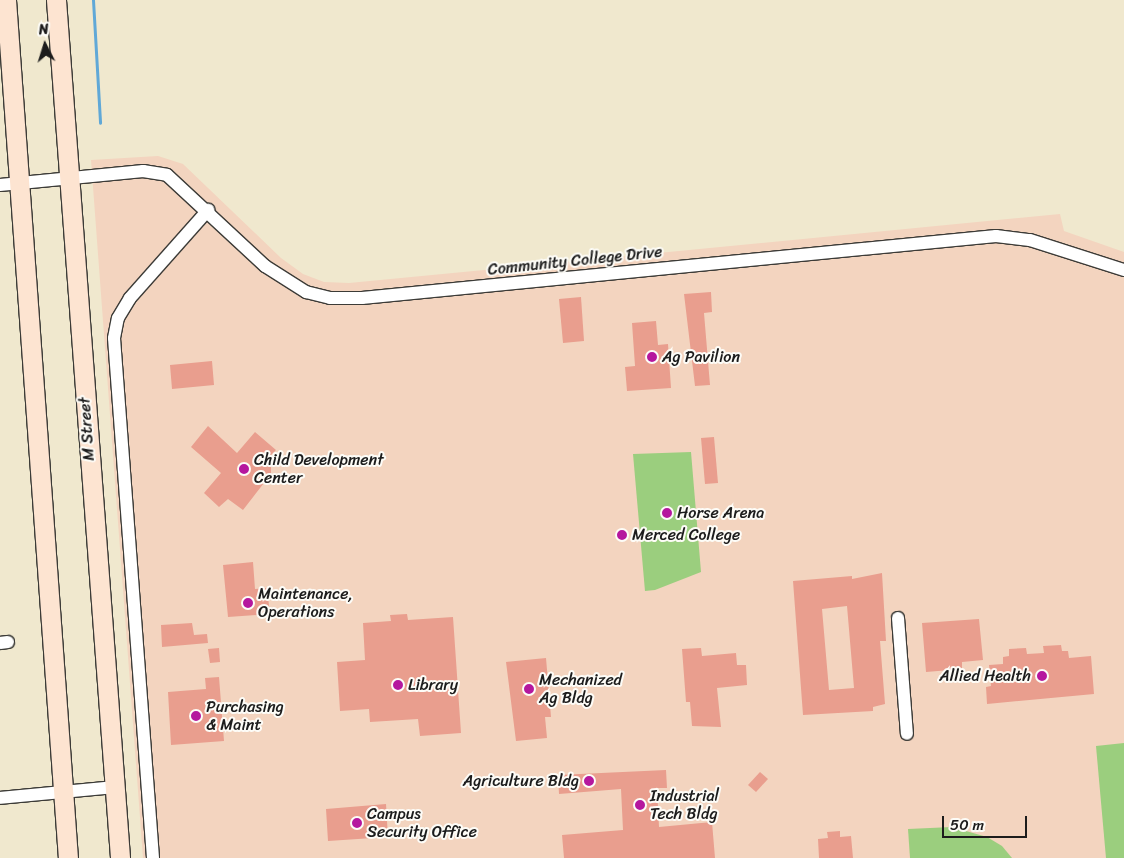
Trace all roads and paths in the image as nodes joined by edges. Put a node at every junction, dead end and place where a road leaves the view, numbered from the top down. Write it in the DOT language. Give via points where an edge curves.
graph roads {
  1 [pos="6,0"];
  2 [pos="56,0"];
  3 [pos="68,178"];
  4 [pos="19,183"];
  5 [pos="0,185"];
  6 [pos="208,210"];
  7 [pos="1124,270"];
  8 [pos="898,618"];
  9 [pos="908,734"];
  10 [pos="114,787"];
  11 [pos="62,791"];
  12 [pos="0,798"];
  13 [pos="68,858"];
  14 [pos="120,858"];
  15 [pos="153,858"];
  1 -- 4 [label="street"];
  2 -- 3 [label="street, M Street"];
  3 -- 4 [label="street, Community College Drive"];
  3 -- 6 [label="street, Community College Drive" via="156,172 176,181"];
  3 -- 10 [label="street, M Street"];
  4 -- 5 [label="street, Community College Drive"];
  4 -- 11 [label="street"];
  6 -- 7 [label="street, Community College Drive" via="281,278 306,292 330,298 362,298 996,236 1030,240"];
  6 -- 15 [label="street" via="130,298 118,318 114,338"];
  8 -- 9 [label="street"];
  10 -- 11 [label="street"];
  10 -- 14 [label="street, M Street"];
  11 -- 12 [label="street"];
  11 -- 13 [label="street"];
}
